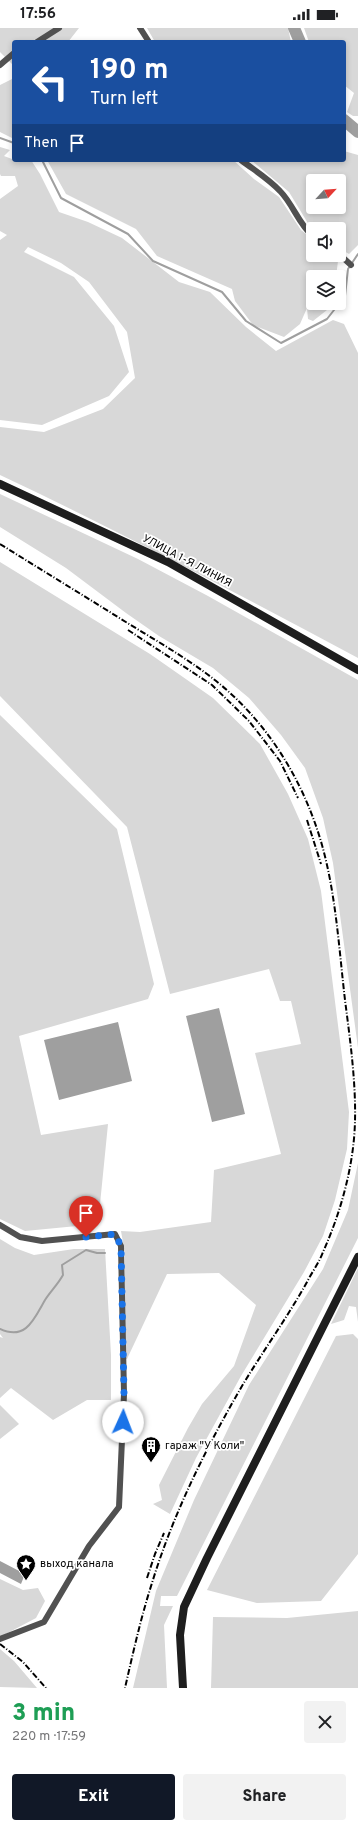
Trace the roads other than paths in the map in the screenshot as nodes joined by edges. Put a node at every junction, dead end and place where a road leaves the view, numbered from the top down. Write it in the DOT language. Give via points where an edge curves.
graph roads {
  1 [pos="60,28"];
  2 [pos="140,28"];
  3 [pos="40,40"];
  4 [pos="148,40"];
  5 [pos="12,55"];
  6 [pos="0,65"];
  7 [pos="244,162"];
  8 [pos="306,229"];
  9 [pos="346,260"];
  10 [pos="351,265"];
  11 [pos="0,484"];
  12 [pos="358,670"];
  13 [pos="0,1225"];
  14 [pos="358,1257"];
  15 [pos="0,1639"];
  16 [pos="183,1688"];
  1 -- 3 [label="street"];
  2 -- 4 [label="street"];
  5 -- 6 [label="street"];
  7 -- 8 [label="street" via="280,191"];
  9 -- 10 [label="street"];
  11 -- 12 [label="main road, УЛИЦА 1-Я ЛИНИЯ" via="168,562"];
  13 -- 15 [label="street" via="20,1237 42,1241 115,1234 121,1246 124,1394 119,1507 89,1546 44,1622"];
  14 -- 16 [label="main road" via="184,1607 180,1635"];
}
